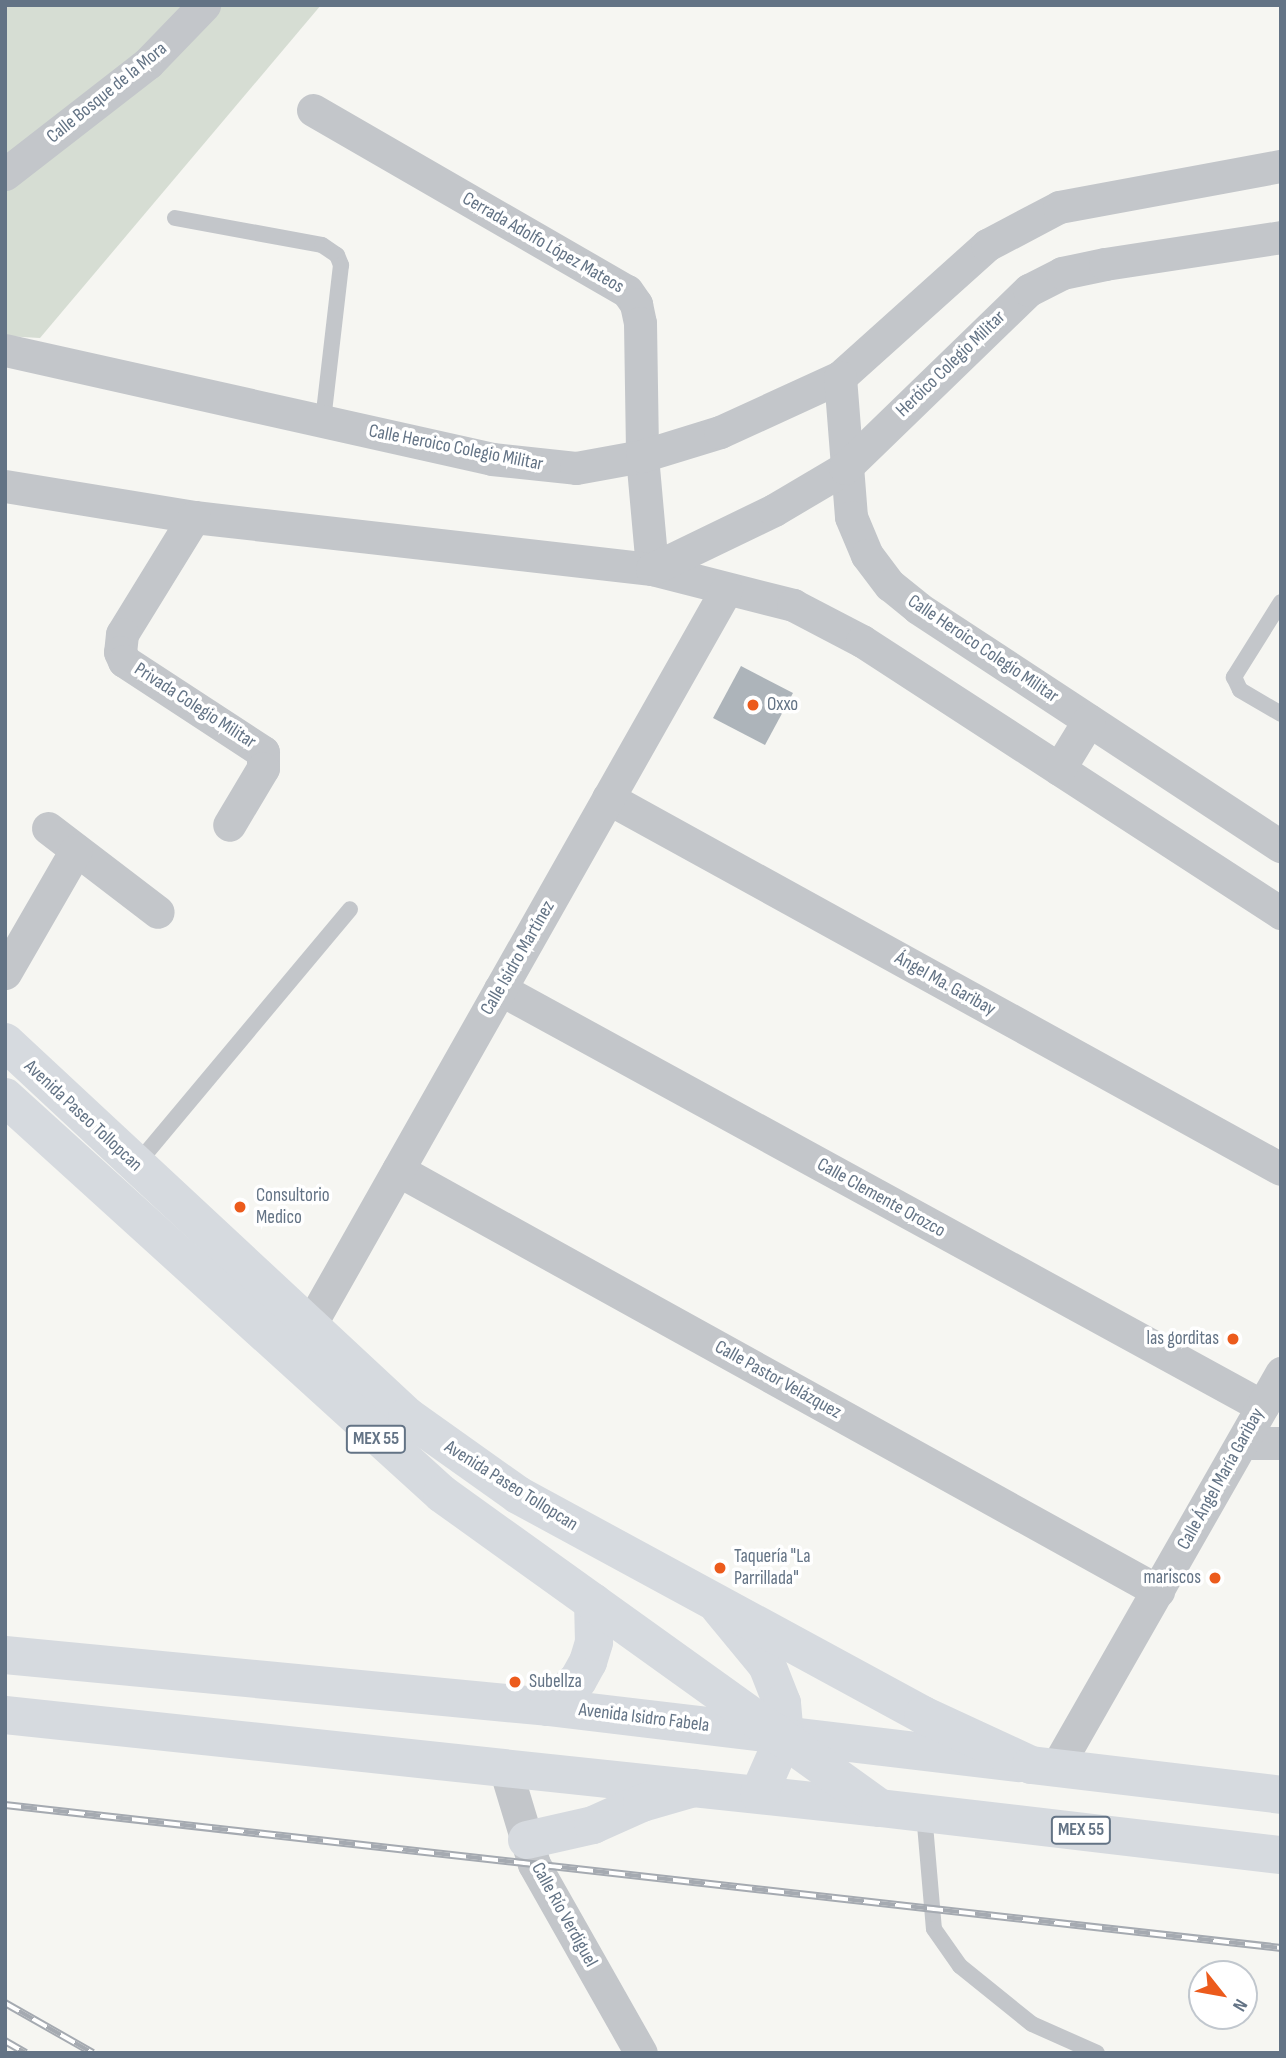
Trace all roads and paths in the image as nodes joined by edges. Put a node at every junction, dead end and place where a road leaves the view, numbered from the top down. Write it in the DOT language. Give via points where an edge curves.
graph roads {
  1 [pos="204,5"];
  2 [pos="313,110"];
  3 [pos="1281,166"];
  4 [pos="5,174"];
  5 [pos="175,218"];
  6 [pos="1281,237"];
  7 [pos="5,350"];
  8 [pos="840,377"];
  9 [pos="323,421"];
  10 [pos="642,456"];
  11 [pos="845,468"];
  12 [pos="5,486"];
  13 [pos="194,517"];
  14 [pos="652,569"];
  15 [pos="726,590"];
  16 [pos="1281,602"];
  17 [pos="1281,714"];
  18 [pos="1088,720"];
  19 [pos="1059,769"];
  20 [pos="608,798"];
  21 [pos="229,825"];
  22 [pos="48,828"];
  23 [pos="1281,846"];
  24 [pos="76,850"];
  25 [pos="350,909"];
  26 [pos="158,912"];
  27 [pos="1281,913"];
  28 [pos="5,973"];
  29 [pos="500,989"];
  30 [pos="5,1042"];
  31 [pos="5,1097"];
  32 [pos="136,1166"];
  33 [pos="1281,1169"];
  34 [pos="398,1170"];
  35 [pos="309,1327"];
  36 [pos="1281,1373"];
  37 [pos="1262,1406"];
  38 [pos="1242,1443"];
  39 [pos="1281,1443"];
  40 [pos="1158,1591"];
  41 [pos="593,1602"];
  42 [pos="719,1607"];
  43 [pos="5,1655"];
  44 [pos="548,1707"];
  45 [pos="5,1715"];
  46 [pos="785,1735"];
  47 [pos="1044,1767"];
  48 [pos="505,1768"];
  49 [pos="694,1788"];
  50 [pos="759,1794"];
  51 [pos="1281,1795"];
  52 [pos="880,1808"];
  53 [pos="924,1811"];
  54 [pos="527,1840"];
  55 [pos="1281,1855"];
  56 [pos="641,2053"];
  57 [pos="1097,2053"];
  1 -- 4 [label="street, Calle Bosque de la Mora" via="148,63"];
  2 -- 10 [label="street, Cerrada Adolfo López Mateos" via="628,291 640,323"];
  3 -- 8 [label="street" via="1111,194 1059,207 1018,225 987,245"];
  5 -- 9 [label="lane" via="322,245 337,256 341,265"];
  6 -- 11 [label="street, Heróico Colegio Militar" via="1062,273 1029,290"];
  7 -- 9 [label="street, Calle Heroico Colegio Militar"];
  8 -- 10 [label="street, Calle Heroico Colegio Militar" via="757,417"];
  8 -- 11 [label="street, Calle Heroico Colegio Militar"];
  9 -- 10 [label="street, Calle Heroico Colegio Militar" via="527,464 576,468"];
  10 -- 14 [label="street, Cerrada Adolfo López Mateos"];
  11 -- 14 [label="street, Heróico Colegio Militar" via="774,510"];
  11 -- 18 [label="street, Calle Heroico Colegio Militar" via="851,517 867,555 890,585"];
  12 -- 13 [label="street"];
  13 -- 14 [label="street"];
  13 -- 21 [label="street, Privada Colegio Militar" via="122,634 120,652 124,661 263,751 262,768"];
  14 -- 15 [label="street"];
  15 -- 19 [label="street" via="793,605 825,619"];
  15 -- 20 [label="street, Calle Isidro Martínez"];
  16 -- 17 [label="lane" via="1234,677 1240,690"];
  18 -- 19 [label="street"];
  18 -- 23 [label="street, Calle Heroico Colegio Militar"];
  19 -- 27 [label="street"];
  20 -- 29 [label="street, Calle Isidro Martínez"];
  20 -- 33 [label="street, Ángel Ma. Garibay"];
  22 -- 24 [label="street"];
  24 -- 26 [label="street"];
  24 -- 28 [label="street"];
  25 -- 32 [label="lane"];
  29 -- 34 [label="street, Calle Isidro Martínez"];
  29 -- 37 [label="street, Calle Clemente Orozco"];
  30 -- 32 [label="main road, Avenida Paseo Tollopcan / MEX 55"];
  31 -- 41 [label="main road, Avenida Paseo Tollopcan / MEX 55" via="393,1454"];
  32 -- 35 [label="main road, Avenida Paseo Tollopcan / MEX 55"];
  34 -- 35 [label="street, Calle Isidro Martínez"];
  34 -- 40 [label="street, Calle Pastor Velázquez"];
  35 -- 42 [label="main road, Avenida Paseo Tollopcan / MEX 55" via="408,1416 480,1471"];
  36 -- 37 [label="street, Calle Ángel María Garibay"];
  37 -- 38 [label="street, Calle Ángel María Garibay"];
  38 -- 39 [label="street"];
  38 -- 40 [label="street, Calle Ángel María Garibay"];
  40 -- 47 [label="street, Calle Ángel María Garibay"];
  41 -- 44 [label="main road" via="595,1622 588,1662 578,1680"];
  41 -- 46 [label="main road, Avenida Paseo Tollopcan / MEX 55"];
  42 -- 46 [label="main road" via="766,1665 782,1703"];
  42 -- 47 [label="main road, Avenida Paseo Tollopcan / MEX 55" via="923,1715"];
  43 -- 44 [label="main road, Avenida Isidro Fabela / MEX 55"];
  44 -- 46 [label="main road, Avenida Isidro Fabela / MEX 55"];
  45 -- 48 [label="main road, MEX 55"];
  46 -- 47 [label="main road, Avenida Isidro Fabela / MEX 55"];
  46 -- 50 [label="main road"];
  46 -- 52 [label="main road, Avenida Paseo Tollopcan"];
  47 -- 51 [label="main road, Avenida Isidro Fabela / MEX 55"];
  48 -- 49 [label="main road, MEX 55"];
  48 -- 54 [label="street, Calle Río Verdiguel"];
  49 -- 50 [label="main road, MEX 55"];
  49 -- 54 [label="main road" via="642,1803 593,1825"];
  50 -- 52 [label="main road, MEX 55"];
  52 -- 53 [label="main road, MEX 55"];
  53 -- 55 [label="main road, MEX 55"];
  53 -- 57 [label="lane" via="934,1930 960,1966 995,1999 1032,2024"];
  54 -- 56 [label="street, Calle Río Verdiguel" via="534,1864"];
}
